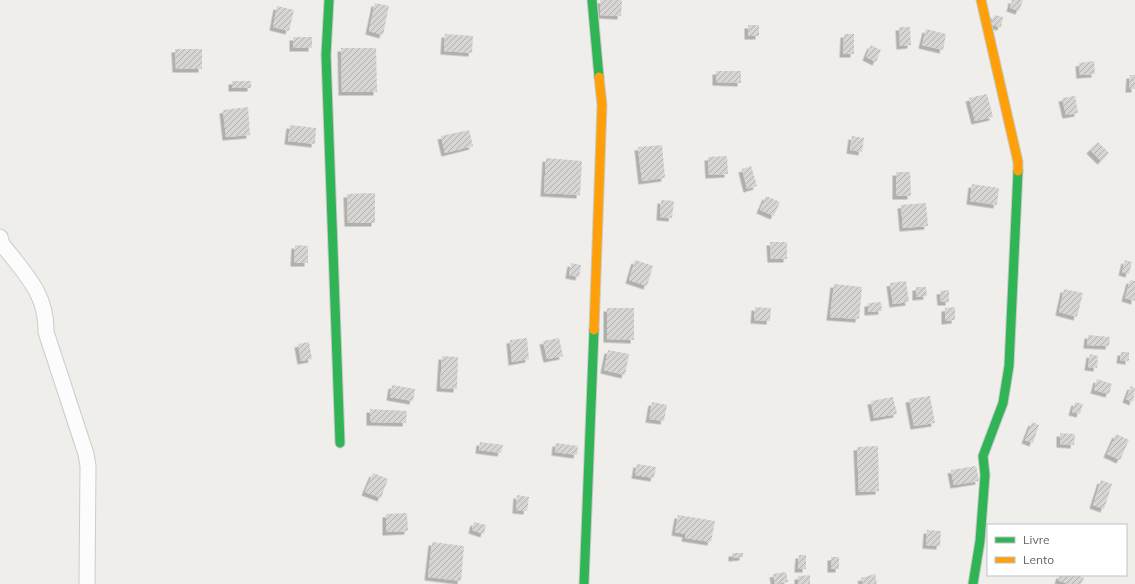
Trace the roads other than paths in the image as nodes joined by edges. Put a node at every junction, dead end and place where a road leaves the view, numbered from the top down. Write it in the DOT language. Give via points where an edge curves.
graph roads {
  1 [pos="329,0"];
  2 [pos="592,0"];
  3 [pos="981,0"];
  4 [pos="0,237"];
  5 [pos="340,443"];
  6 [pos="87,584"];
  7 [pos="584,584"];
  8 [pos="973,584"];
  1 -- 5 [label="street" via="326,55"];
  2 -- 7 [label="street" via="602,105"];
  3 -- 8 [label="street" via="1018,162 1009,366 1003,403 983,456 985,475 980,541"];
  4 -- 6 [label="street" via="2,244 42,299 46,332 86,454"];
}
